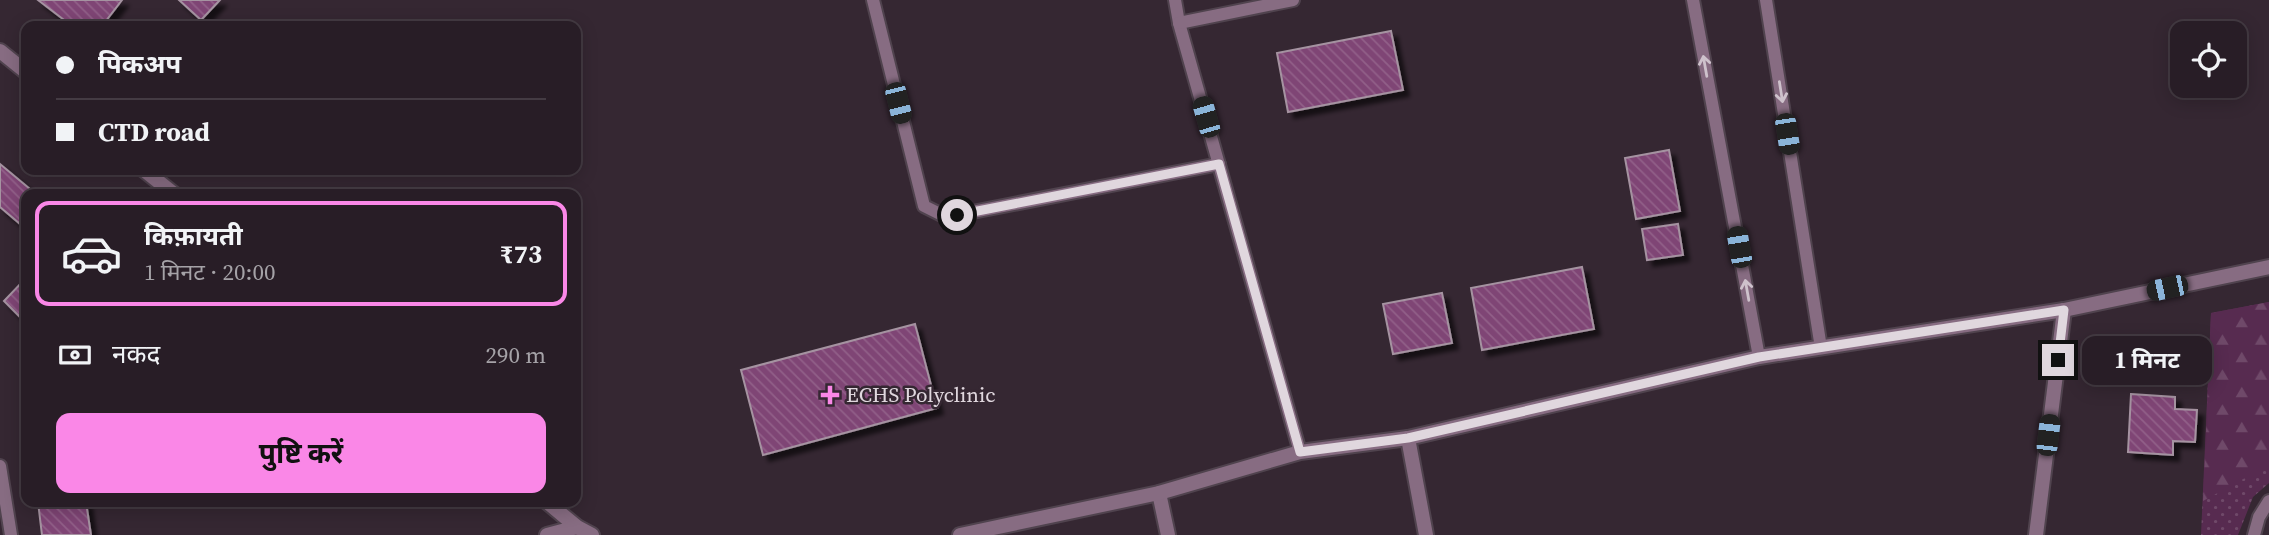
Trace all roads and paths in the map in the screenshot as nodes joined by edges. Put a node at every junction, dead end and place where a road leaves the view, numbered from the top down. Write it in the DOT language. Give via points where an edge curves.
graph roads {
  1 [pos="873,0"];
  2 [pos="1175,0"];
  3 [pos="1293,0"];
  4 [pos="1693,0"];
  5 [pos="1766,0"];
  6 [pos="1179,23"];
  7 [pos="0,51"];
  8 [pos="21,68"];
  9 [pos="1219,164"];
  10 [pos="150,175"];
  11 [pos="168,189"];
  12 [pos="2269,267"];
  13 [pos="2064,310"];
  14 [pos="1821,348"];
  15 [pos="1759,357"];
  16 [pos="1408,438"];
  17 [pos="1300,452"];
  18 [pos="0,466"];
  19 [pos="1159,493"];
  20 [pos="2269,501"];
  21 [pos="553,507"];
  22 [pos="577,527"];
  23 [pos="1011,530"];
  24 [pos="11,535"];
  25 [pos="547,535"];
  26 [pos="592,535"];
  27 [pos="960,535"];
  28 [pos="1168,535"];
  29 [pos="1426,535"];
  30 [pos="2036,535"];
  31 [pos="2254,535"];
  1 -- 9 [label="lane" via="923,206 942,215 957,215"];
  2 -- 6 [label="lane"];
  3 -- 6 [label="lane"];
  15 -- 4 [label="lane, one-way"];
  5 -- 14 [label="lane, one-way"];
  6 -- 9 [label="lane"];
  7 -- 8 [label="street"];
  9 -- 17 [label="lane"];
  10 -- 11 [label="street"];
  12 -- 13 [label="street"];
  13 -- 14 [label="street"];
  13 -- 30 [label="street"];
  14 -- 15 [label="street"];
  15 -- 16 [label="street"];
  16 -- 17 [label="street"];
  16 -- 29 [label="street"];
  17 -- 19 [label="street"];
  18 -- 24 [label="lane"];
  19 -- 23 [label="street"];
  19 -- 28 [label="street"];
  20 -- 31 [label="lane"];
  21 -- 22 [label="street"];
  22 -- 25 [label="street"];
  22 -- 26 [label="street"];
  23 -- 27 [label="street"];
}
